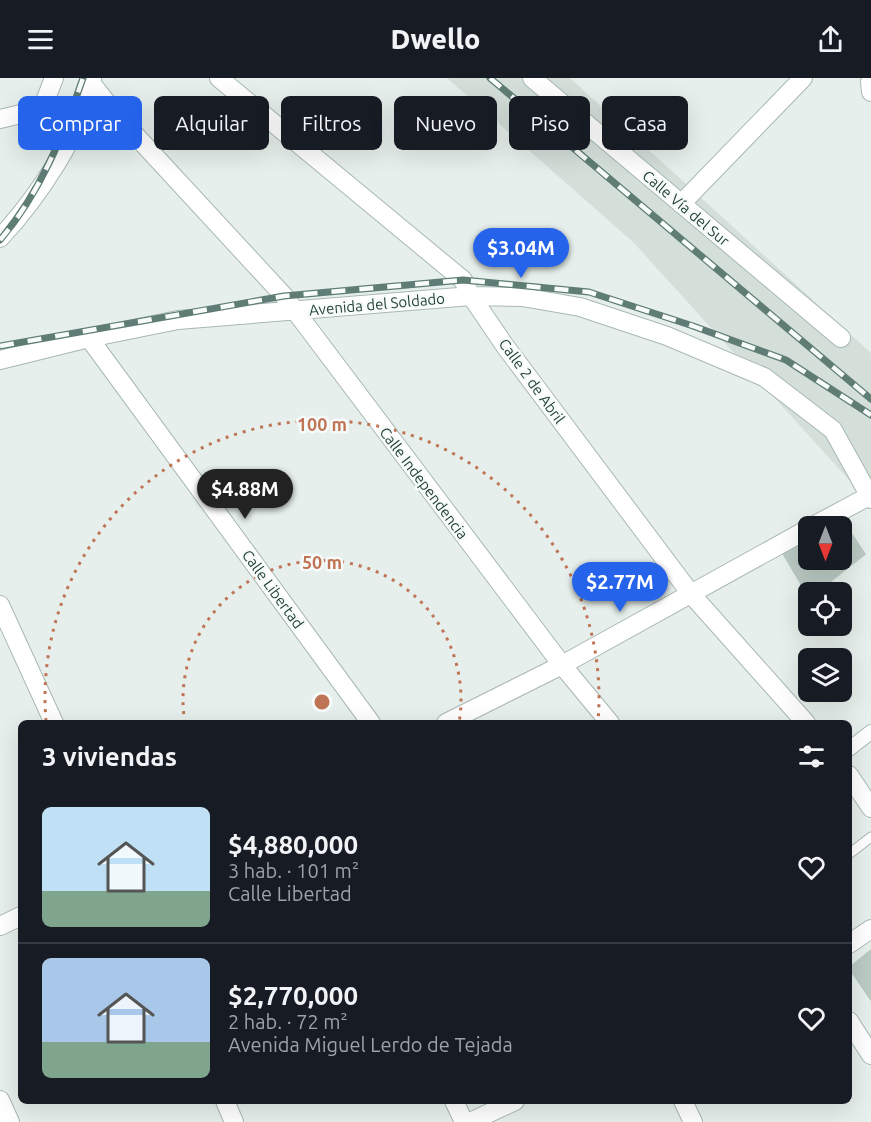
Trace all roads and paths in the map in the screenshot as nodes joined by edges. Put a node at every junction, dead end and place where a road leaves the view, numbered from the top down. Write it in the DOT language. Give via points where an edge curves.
graph roads {
  1 [pos="54,78"];
  2 [pos="219,78"];
  3 [pos="532,78"];
  4 [pos="803,78"];
  5 [pos="92,81"];
  6 [pos="47,96"];
  7 [pos="87,96"];
  8 [pos="18,113"];
  9 [pos="1,115"];
  10 [pos="64,150"];
  11 [pos="681,204"];
  12 [pos="0,238"];
  13 [pos="471,296"];
  14 [pos="295,311"];
  15 [pos="89,338"];
  16 [pos="841,338"];
  17 [pos="0,360"];
  18 [pos="870,496"];
  19 [pos="832,516"];
  20 [pos="798,535"];
  21 [pos="691,594"];
  22 [pos="0,605"];
  23 [pos="562,665"];
  24 [pos="53,720"];
  25 [pos="369,720"];
  26 [pos="452,720"];
  27 [pos="608,720"];
  28 [pos="803,720"];
  29 [pos="871,732"];
  30 [pos="852,747"];
  31 [pos="852,780"];
  32 [pos="871,808"];
  33 [pos="871,837"];
  34 [pos="852,852"];
  35 [pos="18,917"];
  36 [pos="0,926"];
  37 [pos="871,929"];
  38 [pos="852,942"];
  39 [pos="852,1026"];
  40 [pos="871,1055"];
  41 [pos="0,1100"];
  42 [pos="226,1104"];
  43 [pos="455,1104"];
  44 [pos="509,1104"];
  45 [pos="684,1104"];
  46 [pos="10,1122"];
  47 [pos="234,1122"];
  48 [pos="464,1122"];
  49 [pos="470,1122"];
  50 [pos="693,1122"];
  1 -- 6 [label="street"];
  2 -- 13 [label="street, Calle 2 de Abril" via="463,280"];
  3 -- 11 [label="street, Calle Vía del Sur"];
  4 -- 11 [label="street"];
  5 -- 7 [label="street"];
  5 -- 14 [label="street, Calle Independencia" via="114,112"];
  8 -- 9 [label="street"];
  10 -- 12 [label="street" via="44,184"];
  11 -- 16 [label="street, Calle Vía del Sur"];
  13 -- 14 [label="street, Avenida del Soldado"];
  13 -- 18 [label="street, Avenida del Soldado" via="522,297 580,307 666,336 764,377 833,430"];
  13 -- 21 [label="street, Calle 2 de Abril"];
  14 -- 15 [label="street, Avenida del Soldado" via="178,320"];
  14 -- 23 [label="street, Calle Independencia"];
  15 -- 17 [label="street, Avenida del Soldado"];
  15 -- 25 [label="street, Calle Libertad"];
  18 -- 19 [label="street"];
  20 -- 21 [label="street"];
  21 -- 23 [label="street"];
  21 -- 28 [label="street, Calle 2 de Abril"];
  22 -- 24 [label="street"];
  23 -- 26 [label="street"];
  23 -- 27 [label="street, Calle Independencia"];
  29 -- 30 [label="street"];
  31 -- 32 [label="street"];
  33 -- 34 [label="lane"];
  35 -- 36 [label="street"];
  37 -- 38 [label="street"];
  39 -- 40 [label="street"];
  41 -- 46 [label="street"];
  42 -- 47 [label="street"];
  43 -- 48 [label="street"];
  44 -- 49 [label="street"];
  45 -- 50 [label="street"];
}
